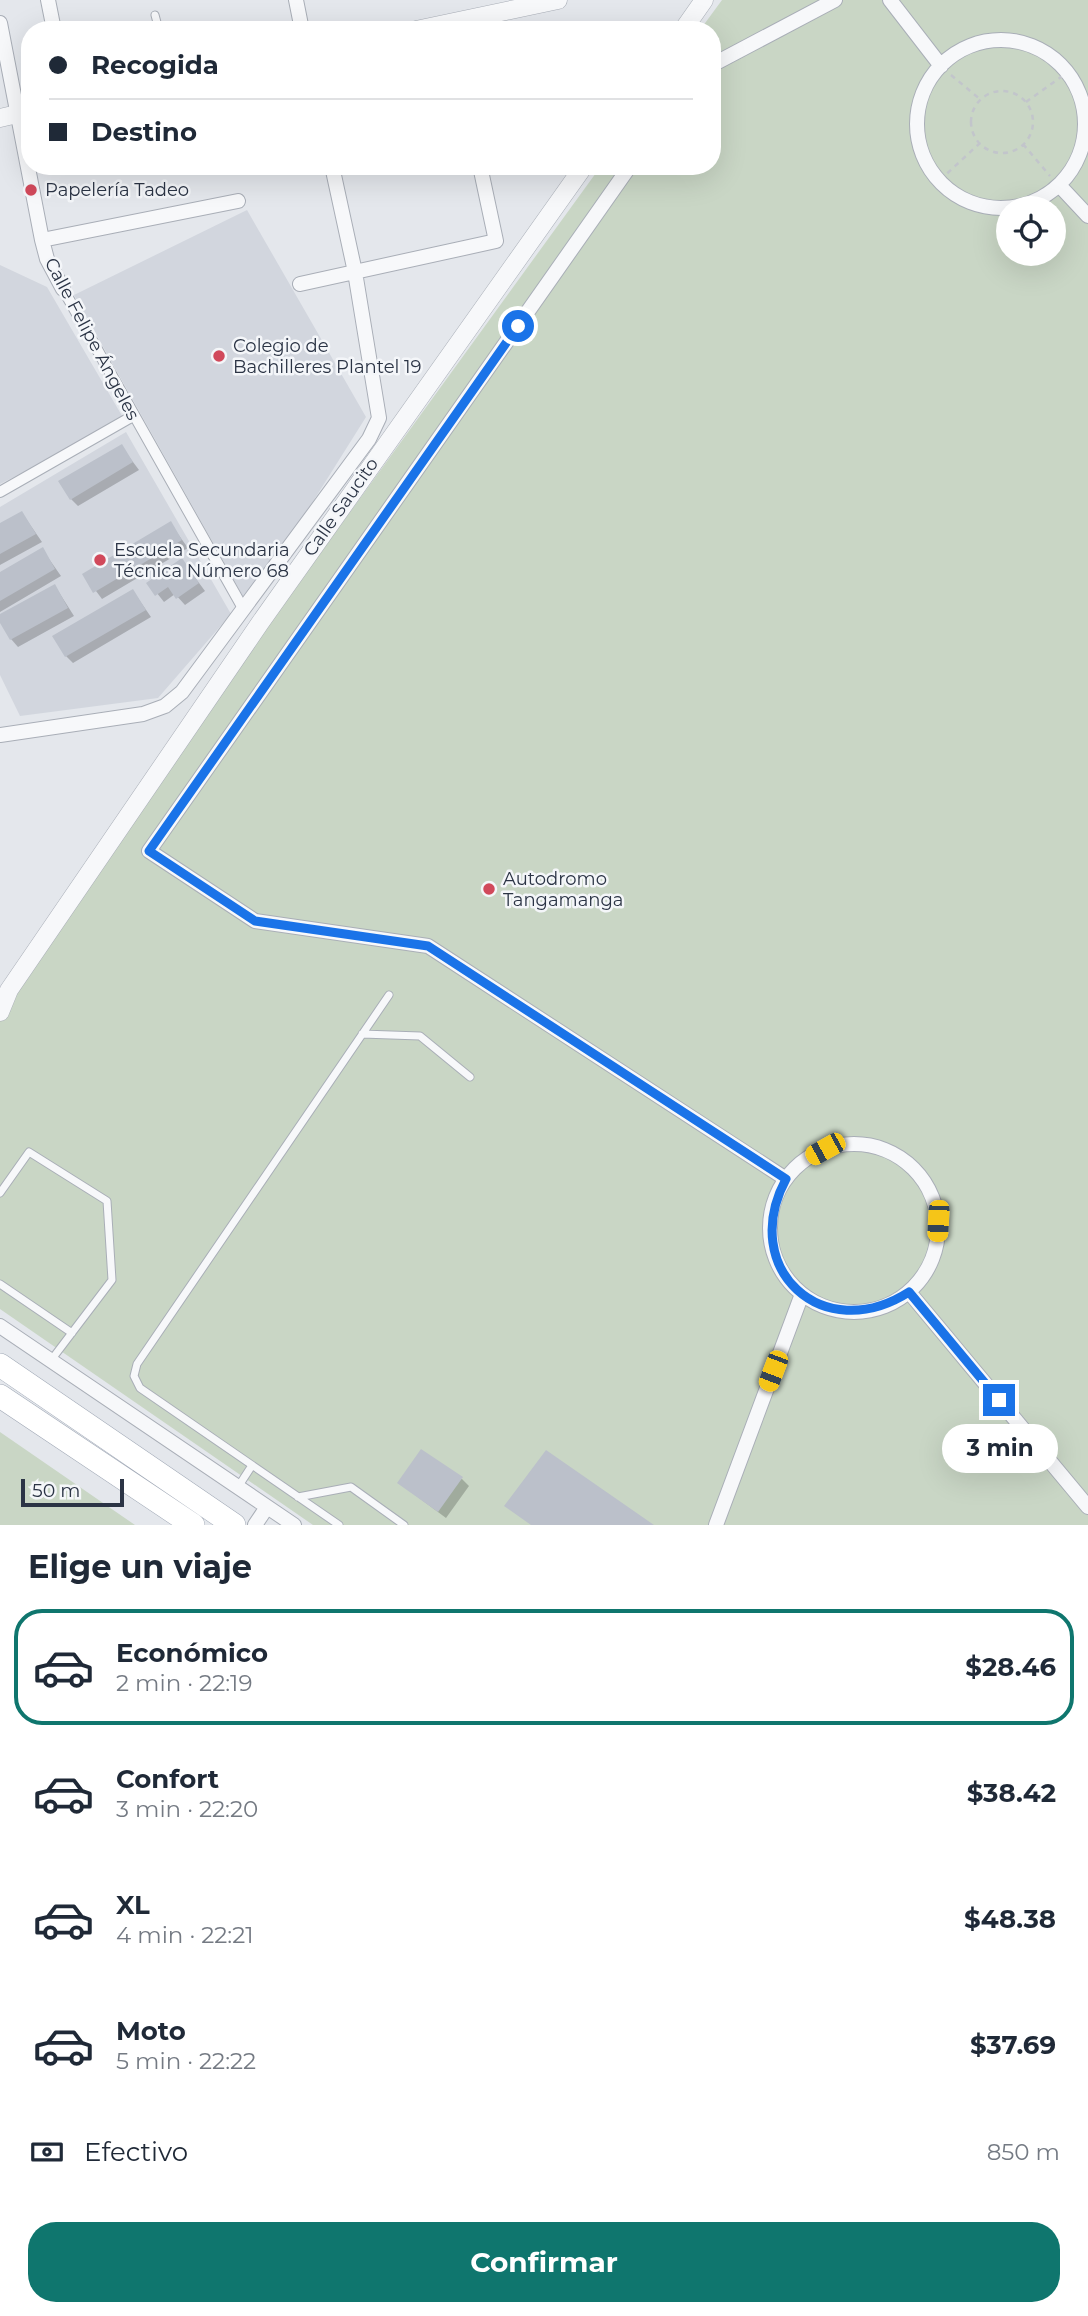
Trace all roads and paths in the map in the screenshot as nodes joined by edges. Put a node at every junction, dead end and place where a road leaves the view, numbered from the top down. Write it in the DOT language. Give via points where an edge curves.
graph roads {
  1 [pos="48,0"];
  2 [pos="296,0"];
  3 [pos="558,0"];
  4 [pos="835,0"];
  5 [pos="890,0"];
  6 [pos="703,1"];
  7 [pos="155,15"];
  8 [pos="52,21"];
  9 [pos="157,21"];
  10 [pos="300,21"];
  11 [pos="471,21"];
  12 [pos="689,21"];
  13 [pos="0,23"];
  14 [pos="721,60"];
  15 [pos="941,66"];
  16 [pos="1068,72"];
  17 [pos="981,100"];
  18 [pos="21,102"];
  19 [pos="1026,102"];
  20 [pos="21,114"];
  21 [pos="0,118"];
  22 [pos="980,143"];
  23 [pos="1023,144"];
  24 [pos="33,175"];
  25 [pos="334,175"];
  26 [pos="482,175"];
  27 [pos="578,175"];
  28 [pos="624,175"];
  29 [pos="940,180"];
  30 [pos="1059,186"];
  31 [pos="238,201"];
  32 [pos="1088,216"];
  33 [pos="42,240"];
  34 [pos="355,272"];
  35 [pos="300,284"];
  36 [pos="63,289"];
  37 [pos="133,416"];
  38 [pos="0,492"];
  39 [pos="244,610"];
  40 [pos="260,623"];
  41 [pos="0,735"];
  42 [pos="5,992"];
  43 [pos="389,995"];
  44 [pos="0,1012"];
  45 [pos="362,1034"];
  46 [pos="470,1077"];
  47 [pos="786,1179"];
  48 [pos="0,1193"];
  49 [pos="0,1284"];
  50 [pos="909,1292"];
  51 [pos="802,1294"];
  52 [pos="0,1326"];
  53 [pos="72,1334"];
  54 [pos="52,1359"];
  55 [pos="0,1364"];
  56 [pos="0,1396"];
  57 [pos="251,1467"];
  58 [pos="239,1487"];
  59 [pos="298,1497"];
  60 [pos="267,1507"];
  61 [pos="1088,1507"];
  62 [pos="193,1525"];
  63 [pos="234,1525"];
  64 [pos="255,1525"];
  65 [pos="294,1525"];
  66 [pos="339,1525"];
  67 [pos="404,1525"];
  68 [pos="716,1525"];
  1 -- 8 [label="street"];
  2 -- 10 [label="street"];
  3 -- 11 [label="street"];
  4 -- 14 [label="street"];
  5 -- 15 [label="street"];
  6 -- 12 [label="street"];
  7 -- 9 [label="lane"];
  13 -- 18 [label="street, Calle Felipe Ángeles"];
  15 -- 16 [label="street" via="979,42 1019,41 1046,52"];
  15 -- 17 [label="path"];
  15 -- 29 [label="street" via="919,102 917,131 930,169"];
  16 -- 19 [label="path"];
  16 -- 30 [label="street" via="1082,98 1086,127 1079,156"];
  17 -- 19 [label="path" via="1003,91"];
  17 -- 22 [label="path" via="971,115"];
  19 -- 23 [label="path" via="1033,122"];
  20 -- 21 [label="street"];
  22 -- 23 [label="path" via="999,152"];
  22 -- 29 [label="path"];
  23 -- 30 [label="path"];
  24 -- 33 [label="street, Calle Felipe Ángeles"];
  25 -- 34 [label="street"];
  26 -- 34 [label="street" via="496,241"];
  27 -- 40 [label="street, Calle Saucito"];
  28 -- 47 [label="street" via="149,851 255,921 428,946"];
  29 -- 30 [label="street" via="976,204 1005,208 1034,201"];
  30 -- 32 [label="street"];
  31 -- 33 [label="street"];
  33 -- 36 [label="street, Calle Felipe Ángeles"];
  34 -- 35 [label="street"];
  34 -- 39 [label="street" via="379,418 369,439"];
  36 -- 37 [label="street, Calle Felipe Ángeles"];
  37 -- 38 [label="street"];
  37 -- 39 [label="street, Calle Felipe Ángeles"];
  39 -- 40 [label="street, Calle Felipe Ángeles"];
  39 -- 41 [label="street" via="182,692 165,706 143,714"];
  40 -- 42 [label="street, Calle Saucito"];
  42 -- 44 [label="street, Calle Saucito"];
  43 -- 45 [label="lane"];
  45 -- 46 [label="lane" via="420,1036"];
  45 -- 57 [label="lane" via="136,1364 139,1388"];
  47 -- 50 [label="street" via="802,1162 825,1149 851,1144 878,1147 902,1159 921,1177 933,1198 938,1221 937,1245 929,1267"];
  47 -- 51 [label="street" via="775,1199 771,1244 778,1265"];
  48 -- 53 [label="lane" via="29,1152 107,1201 112,1280"];
  49 -- 53 [label="lane"];
  50 -- 51 [label="street" via="872,1310 847,1312"];
  50 -- 61 [label="street"];
  51 -- 68 [label="street"];
  52 -- 54 [label="street"];
  53 -- 54 [label="lane"];
  54 -- 58 [label="street"];
  55 -- 63 [label="main road"];
  56 -- 62 [label="main road"];
  57 -- 58 [label="lane"];
  57 -- 59 [label="lane"];
  58 -- 60 [label="street"];
  59 -- 66 [label="lane"];
  59 -- 67 [label="lane" via="351,1487"];
  60 -- 64 [label="street"];
  60 -- 65 [label="street"];
}
